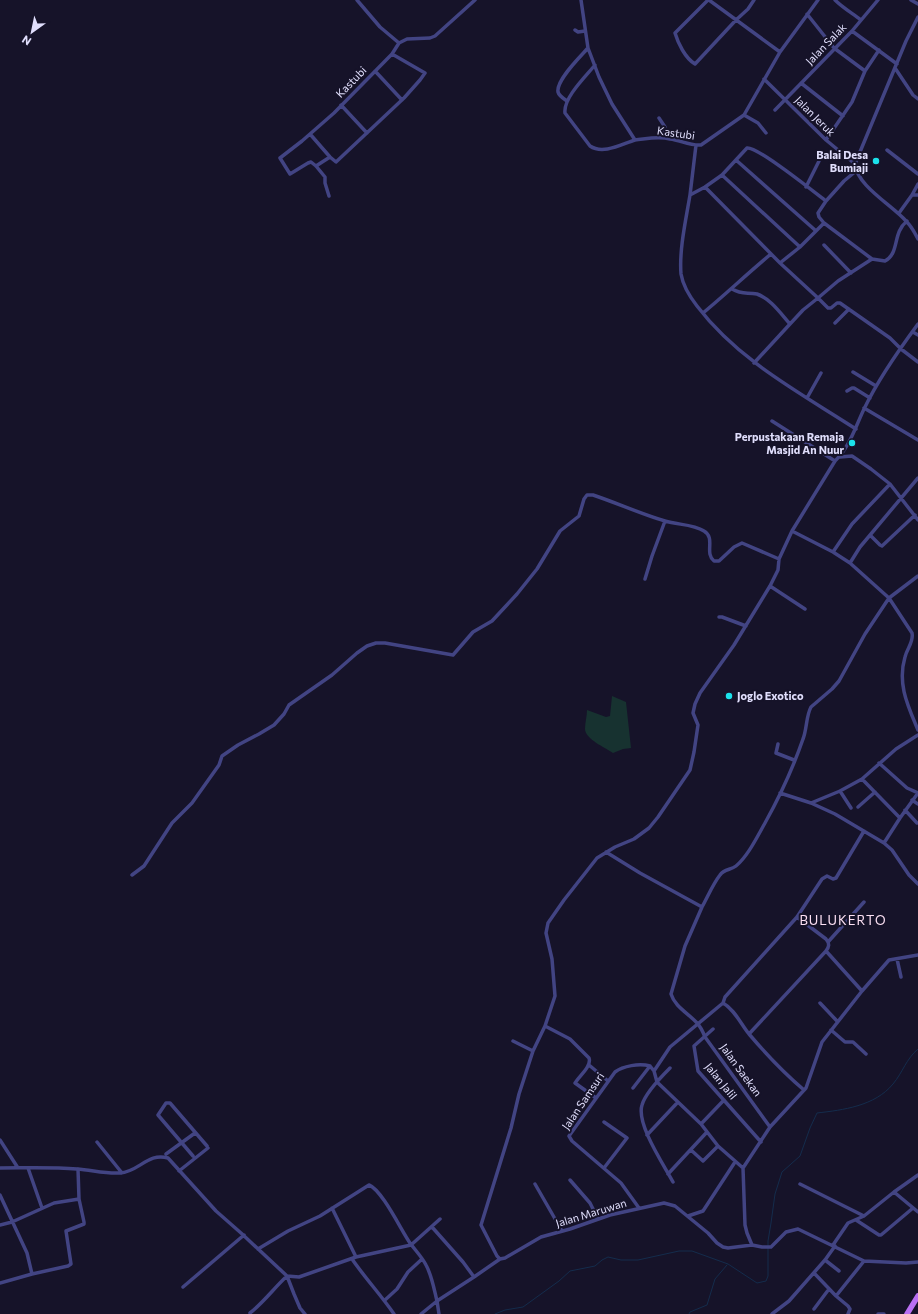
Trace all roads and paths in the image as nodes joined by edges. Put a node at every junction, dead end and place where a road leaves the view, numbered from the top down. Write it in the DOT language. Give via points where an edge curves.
graph roads {
  1 [pos="357,0"];
  2 [pos="475,0"];
  3 [pos="581,0"];
  4 [pos="708,0"];
  5 [pos="754,0"];
  6 [pos="818,0"];
  7 [pos="836,0"];
  8 [pos="878,0"];
  9 [pos="911,0"];
  10 [pos="918,4"];
  11 [pos="807,14"];
  12 [pos="918,17"];
  13 [pos="736,20"];
  14 [pos="861,20"];
  15 [pos="575,30"];
  16 [pos="585,31"];
  17 [pos="852,31"];
  18 [pos="399,43"];
  19 [pos="588,48"];
  20 [pos="834,48"];
  21 [pos="879,50"];
  22 [pos="780,52"];
  23 [pos="392,54"];
  24 [pos="595,65"];
  25 [pos="896,66"];
  26 [pos="375,70"];
  27 [pos="865,71"];
  28 [pos="764,79"];
  29 [pos="801,83"];
  30 [pos="786,99"];
  31 [pos="918,99"];
  32 [pos="402,100"];
  33 [pos="567,101"];
  34 [pos="342,105"];
  35 [pos="775,110"];
  36 [pos="744,115"];
  37 [pos="843,116"];
  38 [pos="659,118"];
  39 [pos="367,133"];
  40 [pos="766,133"];
  41 [pos="310,134"];
  42 [pos="664,138"];
  43 [pos="635,140"];
  44 [pos="826,140"];
  45 [pos="696,146"];
  46 [pos="887,150"];
  47 [pos="330,157"];
  48 [pos="736,160"];
  49 [pos="819,161"];
  50 [pos="855,164"];
  51 [pos="316,166"];
  52 [pos="856,171"];
  53 [pos="918,174"];
  54 [pos="722,175"];
  55 [pos="918,184"];
  56 [pos="705,187"];
  57 [pos="806,187"];
  58 [pos="690,195"];
  59 [pos="912,195"];
  60 [pos="918,195"];
  61 [pos="329,196"];
  62 [pos="826,201"];
  63 [pos="899,213"];
  64 [pos="907,221"];
  65 [pos="824,223"];
  66 [pos="815,230"];
  67 [pos="918,239"];
  68 [pos="824,245"];
  69 [pos="800,247"];
  70 [pos="771,254"];
  71 [pos="872,259"];
  72 [pos="780,263"];
  73 [pos="851,273"];
  74 [pos="732,289"];
  75 [pos="818,298"];
  76 [pos="849,309"];
  77 [pos="703,313"];
  78 [pos="835,323"];
  79 [pos="790,324"];
  80 [pos="918,324"];
  81 [pos="913,332"];
  82 [pos="918,335"];
  83 [pos="900,349"];
  84 [pos="918,362"];
  85 [pos="754,363"];
  86 [pos="853,372"];
  87 [pos="821,373"];
  88 [pos="876,386"];
  89 [pos="847,391"];
  90 [pos="807,398"];
  91 [pos="870,398"];
  92 [pos="864,408"];
  93 [pos="772,421"];
  94 [pos="856,429"];
  95 [pos="918,440"];
  96 [pos="840,457"];
  97 [pos="835,461"];
  98 [pos="918,478"];
  99 [pos="890,484"];
  100 [pos="902,498"];
  101 [pos="914,515"];
  102 [pos="918,520"];
  103 [pos="665,521"];
  104 [pos="792,531"];
  105 [pos="870,535"];
  106 [pos="833,552"];
  107 [pos="779,559"];
  108 [pos="850,563"];
  109 [pos="918,576"];
  110 [pos="645,580"];
  111 [pos="770,586"];
  112 [pos="889,598"];
  113 [pos="805,609"];
  114 [pos="719,617"];
  115 [pos="746,626"];
  116 [pos="918,730"];
  117 [pos="918,735"];
  118 [pos="778,744"];
  119 [pos="794,760"];
  120 [pos="879,763"];
  121 [pos="862,779"];
  122 [pos="840,791"];
  123 [pos="780,792"];
  124 [pos="875,792"];
  125 [pos="918,793"];
  126 [pos="912,800"];
  127 [pos="811,803"];
  128 [pos="918,804"];
  129 [pos="858,807"];
  130 [pos="851,808"];
  131 [pos="905,810"];
  132 [pos="900,818"];
  133 [pos="917,823"];
  134 [pos="864,831"];
  135 [pos="884,843"];
  136 [pos="606,852"];
  137 [pos="132,875"];
  138 [pos="918,884"];
  139 [pos="864,902"];
  140 [pos="702,907"];
  141 [pos="797,917"];
  142 [pos="828,942"];
  143 [pos="826,951"];
  144 [pos="918,955"];
  145 [pos="897,959"];
  146 [pos="901,977"];
  147 [pos="862,991"];
  148 [pos="723,1003"];
  149 [pos="820,1003"];
  150 [pos="837,1021"];
  151 [pos="698,1024"];
  152 [pos="545,1026"];
  153 [pos="713,1029"];
  154 [pos="831,1030"];
  155 [pos="749,1034"];
  156 [pos="705,1037"];
  157 [pos="513,1040"];
  158 [pos="533,1051"];
  159 [pos="866,1054"];
  160 [pos="589,1065"];
  161 [pos="650,1066"];
  162 [pos="670,1068"];
  163 [pos="654,1071"];
  164 [pos="608,1081"];
  165 [pos="657,1082"];
  166 [pos="633,1088"];
  167 [pos="804,1090"];
  168 [pos="596,1098"];
  169 [pos="724,1100"];
  170 [pos="678,1102"];
  171 [pos="604,1122"];
  172 [pos="701,1124"];
  173 [pos="770,1127"];
  174 [pos="707,1132"];
  175 [pos="195,1133"];
  176 [pos="647,1135"];
  177 [pos="0,1140"];
  178 [pos="97,1142"];
  179 [pos="761,1142"];
  180 [pos="181,1143"];
  181 [pos="718,1146"];
  182 [pos="691,1150"];
  183 [pos="166,1154"];
  184 [pos="193,1156"];
  185 [pos="735,1162"];
  186 [pos="0,1168"];
  187 [pos="18,1168"];
  188 [pos="28,1168"];
  189 [pos="604,1168"];
  190 [pos="743,1168"];
  191 [pos="78,1169"];
  192 [pos="179,1171"];
  193 [pos="122,1173"];
  194 [pos="668,1174"];
  195 [pos="918,1175"];
  196 [pos="570,1180"];
  197 [pos="673,1182"];
  198 [pos="535,1184"];
  199 [pos="800,1184"];
  200 [pos="894,1192"];
  201 [pos="0,1195"];
  202 [pos="79,1199"];
  203 [pos="42,1208"];
  204 [pos="332,1208"];
  205 [pos="639,1208"];
  206 [pos="913,1208"];
  207 [pos="918,1212"];
  208 [pos="688,1216"];
  209 [pos="864,1216"];
  210 [pos="440,1219"];
  211 [pos="598,1219"];
  212 [pos="856,1220"];
  213 [pos="12,1222"];
  214 [pos="0,1225"];
  215 [pos="432,1227"];
  216 [pos="562,1231"];
  217 [pos="244,1235"];
  218 [pos="411,1245"];
  219 [pos="752,1245"];
  220 [pos="834,1246"];
  221 [pos="258,1249"];
  222 [pos="354,1258"];
  223 [pos="422,1259"];
  224 [pos="500,1259"];
  225 [pos="825,1260"];
  226 [pos="864,1261"];
  227 [pos="918,1262"];
  228 [pos="839,1271"];
  229 [pos="814,1273"];
  230 [pos="32,1274"];
  231 [pos="287,1276"];
  232 [pos="474,1277"];
  233 [pos="0,1283"];
  234 [pos="184,1288"];
  235 [pos="829,1289"];
  236 [pos="836,1296"];
  237 [pos="918,1296"];
  238 [pos="385,1300"];
  239 [pos="437,1301"];
  240 [pos="913,1304"];
  241 [pos="918,1308"];
  242 [pos="814,1309"];
  243 [pos="250,1313"];
  244 [pos="305,1314"];
  245 [pos="394,1314"];
  246 [pos="421,1314"];
  247 [pos="439,1314"];
  248 [pos="772,1314"];
  249 [pos="848,1314"];
  250 [pos="878,1314"];
  251 [pos="884,1314"];
  252 [pos="907,1314"];
  1 -- 18 [label="street" via="380,27"];
  2 -- 18 [label="street" via="435,36 407,39"];
  3 -- 16 [label="street"];
  4 -- 13 [label="street"];
  4 -- 13 [label="street" via="675,32 693,63 695,64"];
  5 -- 13 [label="street"];
  6 -- 11 [label="street, Kastubi"];
  7 -- 14 [label="street"];
  8 -- 14 [label="street, Jalan Salak"];
  9 -- 10 [label="street"];
  11 -- 20 [label="street"];
  11 -- 22 [label="street, Kastubi"];
  12 -- 25 [label="street"];
  13 -- 22 [label="street"];
  14 -- 17 [label="street, Jalan Salak"];
  15 -- 16 [label="street"];
  16 -- 19 [label="street"];
  17 -- 20 [label="street, Jalan Salak"];
  17 -- 21 [label="street"];
  18 -- 23 [label="street, Kastubi"];
  19 -- 24 [label="street"];
  19 -- 33 [label="street" via="559,85 559,95"];
  20 -- 27 [label="street"];
  20 -- 29 [label="street, Jalan Salak"];
  21 -- 25 [label="street"];
  21 -- 27 [label="street"];
  22 -- 28 [label="street, Kastubi"];
  23 -- 26 [label="street, Kastubi"];
  23 -- 32 [label="street" via="425,74"];
  24 -- 33 [label="street"];
  24 -- 43 [label="street" via="612,104"];
  25 -- 31 [label="street"];
  25 -- 50 [label="street"];
  26 -- 32 [label="street"];
  26 -- 34 [label="street, Kastubi"];
  27 -- 37 [label="street"];
  28 -- 30 [label="street, Jalan Jeruk"];
  28 -- 36 [label="street, Kastubi"];
  29 -- 30 [label="street, Jalan Salak"];
  29 -- 37 [label="street"];
  30 -- 35 [label="street, Jalan Salak"];
  30 -- 44 [label="street, Jalan Jeruk"];
  32 -- 39 [label="street"];
  33 -- 43 [label="street, Kastubi" via="565,113 590,146 607,149"];
  34 -- 39 [label="street"];
  34 -- 41 [label="street, Kastubi"];
  36 -- 40 [label="street" via="758,123"];
  36 -- 45 [label="street, Kastubi"];
  37 -- 44 [label="street"];
  38 -- 42 [label="street" via="665,127"];
  39 -- 47 [label="street" via="337,161"];
  41 -- 47 [label="street"];
  41 -- 51 [label="street, Kastubi" via="280,158 290,174 308,162"];
  42 -- 43 [label="street, Kastubi"];
  42 -- 45 [label="street, Kastubi"];
  44 -- 50 [label="street, Jalan Jeruk"];
  45 -- 58 [label="street"];
  46 -- 53 [label="street"];
  47 -- 51 [label="street"];
  48 -- 54 [label="street"];
  48 -- 57 [label="street" via="747,148 752,148"];
  48 -- 66 [label="street"];
  49 -- 57 [label="street"];
  50 -- 52 [label="street"];
  51 -- 61 [label="street" via="325,177"];
  52 -- 62 [label="street"];
  52 -- 63 [label="street" via="864,182"];
  54 -- 56 [label="street"];
  54 -- 69 [label="street"];
  55 -- 59 [label="street"];
  56 -- 58 [label="street"];
  56 -- 70 [label="street"];
  57 -- 62 [label="street"];
  58 -- 77 [label="street" via="681,274 687,291"];
  59 -- 60 [label="street"];
  59 -- 63 [label="street"];
  62 -- 65 [label="street" via="818,213"];
  63 -- 64 [label="street"];
  64 -- 67 [label="street"];
  64 -- 71 [label="street" via="900,227 891,256 885,261"];
  65 -- 66 [label="street"];
  65 -- 71 [label="street"];
  66 -- 69 [label="street"];
  68 -- 73 [label="street"];
  69 -- 72 [label="street"];
  70 -- 72 [label="street"];
  70 -- 74 [label="street"];
  71 -- 73 [label="street"];
  72 -- 75 [label="street"];
  73 -- 75 [label="street" via="833,284"];
  74 -- 77 [label="street"];
  74 -- 79 [label="street" via="764,298"];
  75 -- 76 [label="street" via="828,308 839,302"];
  75 -- 79 [label="street"];
  76 -- 78 [label="street"];
  76 -- 83 [label="street" via="890,338"];
  77 -- 85 [label="street" via="729,342"];
  79 -- 85 [label="street"];
  80 -- 81 [label="street"];
  81 -- 82 [label="street"];
  81 -- 83 [label="street"];
  83 -- 84 [label="street"];
  83 -- 88 [label="street"];
  85 -- 90 [label="street"];
  86 -- 88 [label="street"];
  87 -- 90 [label="street"];
  88 -- 91 [label="street"];
  89 -- 91 [label="street" via="854,388"];
  90 -- 94 [label="street"];
  91 -- 92 [label="street"];
  92 -- 94 [label="street"];
  92 -- 95 [label="street"];
  93 -- 97 [label="street"];
  94 -- 96 [label="street"];
  96 -- 97 [label="street"];
  96 -- 99 [label="street" via="852,456"];
  97 -- 104 [label="street"];
  98 -- 100 [label="street"];
  99 -- 100 [label="street"];
  99 -- 106 [label="street" via="852,524"];
  100 -- 101 [label="street"];
  100 -- 105 [label="street"];
  101 -- 102 [label="street"];
  101 -- 105 [label="street" via="882,546"];
  103 -- 107 [label="street" via="705,531 709,535 710,557 714,561 719,561 742,543"];
  103 -- 110 [label="street"];
  103 -- 137 [label="street" via="587,494 579,516 560,531 537,569 517,594 492,621 473,632 453,655 385,643 367,646 332,675 288,705 274,725 222,756 219,765 192,803 172,823 144,866"];
  104 -- 106 [label="street"];
  104 -- 107 [label="street"];
  105 -- 108 [label="street"];
  106 -- 108 [label="street"];
  107 -- 111 [label="street" via="778,570"];
  108 -- 112 [label="street"];
  109 -- 112 [label="street"];
  111 -- 113 [label="street"];
  111 -- 115 [label="street"];
  112 -- 116 [label="street" via="912,633 904,662 903,688 905,700"];
  112 -- 119 [label="street" via="839,681 811,706 804,737"];
  114 -- 115 [label="street"];
  115 -- 136 [label="street" via="695,704 694,713 698,724 690,770 649,828 634,839"];
  117 -- 120 [label="street"];
  118 -- 119 [label="street" via="776,754"];
  119 -- 123 [label="street"];
  120 -- 121 [label="street"];
  120 -- 125 [label="street" via="906,788"];
  121 -- 122 [label="street"];
  121 -- 124 [label="street"];
  122 -- 127 [label="street"];
  122 -- 130 [label="street"];
  123 -- 127 [label="street"];
  123 -- 140 [label="street" via="747,853 736,866 721,873"];
  124 -- 129 [label="street"];
  124 -- 132 [label="street"];
  125 -- 126 [label="street"];
  126 -- 128 [label="street"];
  126 -- 131 [label="street"];
  127 -- 134 [label="street"];
  131 -- 132 [label="street"];
  131 -- 133 [label="street"];
  132 -- 135 [label="street"];
  134 -- 135 [label="street"];
  134 -- 141 [label="street" via="836,878 822,878"];
  135 -- 138 [label="street"];
  136 -- 140 [label="street"];
  136 -- 152 [label="street" via="597,858 574,887 547,927 546,936 552,958 555,996"];
  139 -- 142 [label="street"];
  140 -- 151 [label="street, Jalan Saekan" via="685,946 671,994 672,999"];
  141 -- 142 [label="street"];
  141 -- 148 [label="street" via="725,997"];
  142 -- 143 [label="street"];
  143 -- 147 [label="street"];
  143 -- 155 [label="street"];
  144 -- 145 [label="street"];
  145 -- 146 [label="street"];
  145 -- 147 [label="street" via="887,962"];
  147 -- 150 [label="street"];
  148 -- 151 [label="street"];
  148 -- 155 [label="street"];
  149 -- 150 [label="street"];
  150 -- 154 [label="street"];
  151 -- 156 [label="street, Jalan Saekan"];
  151 -- 163 [label="street" via="670,1047"];
  152 -- 158 [label="street"];
  152 -- 160 [label="street" via="570,1039 590,1060"];
  153 -- 156 [label="street, Jalan Jalil"];
  154 -- 159 [label="street" via="844,1041 853,1042"];
  154 -- 167 [label="street" via="822,1042"];
  155 -- 167 [label="street"];
  156 -- 169 [label="street, Jalan Jalil" via="694,1046 697,1069"];
  156 -- 173 [label="street, Jalan Saekan"];
  157 -- 158 [label="street"];
  158 -- 224 [label="street" via="481,1223"];
  160 -- 164 [label="street"];
  160 -- 168 [label="street" via="574,1083"];
  161 -- 163 [label="street"];
  161 -- 164 [label="street, Jalan Samsuri" via="620,1068"];
  161 -- 166 [label="street"];
  162 -- 165 [label="street"];
  163 -- 165 [label="street"];
  164 -- 168 [label="street, Jalan Samsuri"];
  165 -- 170 [label="street"];
  165 -- 176 [label="street" via="642,1105"];
  167 -- 173 [label="street"];
  168 -- 189 [label="street, Jalan Samsuri" via="569,1136 572,1142"];
  169 -- 172 [label="street"];
  169 -- 179 [label="street, Jalan Jalil"];
  170 -- 172 [label="street"];
  170 -- 176 [label="street"];
  171 -- 189 [label="street" via="627,1138"];
  172 -- 174 [label="street"];
  173 -- 179 [label="street"];
  174 -- 181 [label="street"];
  174 -- 182 [label="street"];
  175 -- 180 [label="street"];
  175 -- 180 [label="street" via="170,1103 166,1103 158,1115"];
  175 -- 192 [label="street" via="207,1147"];
  176 -- 194 [label="street"];
  177 -- 187 [label="street"];
  178 -- 193 [label="street"];
  179 -- 190 [label="street"];
  180 -- 183 [label="street"];
  180 -- 184 [label="street"];
  181 -- 182 [label="street" via="703,1161"];
  181 -- 185 [label="street"];
  182 -- 194 [label="street"];
  185 -- 190 [label="street"];
  185 -- 208 [label="street" via="703,1211"];
  186 -- 187 [label="street"];
  187 -- 188 [label="street"];
  188 -- 191 [label="street"];
  188 -- 203 [label="street"];
  189 -- 205 [label="street, Jalan Samsuri" via="626,1188"];
  190 -- 219 [label="street" via="745,1225"];
  191 -- 193 [label="street"];
  191 -- 202 [label="street"];
  192 -- 193 [label="street" via="168,1158 159,1156"];
  192 -- 217 [label="street" via="216,1211"];
  194 -- 197 [label="street"];
  195 -- 200 [label="street"];
  196 -- 211 [label="street" via="590,1203"];
  198 -- 216 [label="street"];
  199 -- 209 [label="street"];
  200 -- 206 [label="street"];
  200 -- 209 [label="street"];
  201 -- 213 [label="street"];
  202 -- 203 [label="street" via="61,1201"];
  202 -- 230 [label="street" via="84,1223 66,1232 72,1264"];
  203 -- 213 [label="street"];
  204 -- 218 [label="street" via="367,1185 371,1185 383,1199"];
  204 -- 221 [label="street"];
  204 -- 222 [label="street"];
  205 -- 208 [label="street, Jalan Maruwan" via="664,1203 675,1206"];
  205 -- 211 [label="street, Jalan Maruwan"];
  206 -- 207 [label="street"];
  206 -- 212 [label="street" via="881,1235"];
  208 -- 219 [label="street, Jalan Maruwan" via="720,1246 728,1248"];
  209 -- 212 [label="street"];
  210 -- 215 [label="street"];
  211 -- 216 [label="street, Jalan Maruwan"];
  212 -- 220 [label="street" via="848,1223"];
  213 -- 214 [label="street"];
  213 -- 230 [label="street" via="27,1253"];
  215 -- 218 [label="street"];
  215 -- 232 [label="street"];
  216 -- 224 [label="street, Jalan Maruwan" via="541,1237"];
  217 -- 221 [label="street"];
  217 -- 234 [label="street"];
  218 -- 222 [label="street"];
  218 -- 223 [label="street"];
  219 -- 220 [label="street, Jalan Maruwan" via="771,1246 786,1232 798,1229"];
  220 -- 225 [label="street"];
  220 -- 226 [label="street, Jalan Maruwan"];
  221 -- 231 [label="street"];
  222 -- 231 [label="street" via="299,1277"];
  222 -- 238 [label="street" via="360,1270"];
  223 -- 238 [label="street"];
  223 -- 239 [label="street" via="430,1274"];
  224 -- 232 [label="street, Jalan Maruwan"];
  225 -- 228 [label="street"];
  225 -- 229 [label="street"];
  226 -- 227 [label="street"];
  226 -- 236 [label="street"];
  229 -- 235 [label="street"];
  229 -- 248 [label="street" via="789,1301"];
  230 -- 233 [label="street"];
  231 -- 243 [label="street" via="262,1304"];
  231 -- 244 [label="street"];
  232 -- 239 [label="street, Jalan Maruwan"];
  235 -- 236 [label="street"];
  235 -- 242 [label="street"];
  236 -- 249 [label="street" via="850,1308"];
  237 -- 240 [label="main road"];
  238 -- 245 [label="street"];
  239 -- 246 [label="street, Jalan Maruwan"];
  239 -- 247 [label="street"];
  240 -- 241 [label="street"];
  240 -- 252 [label="main road"];
  250 -- 251 [label="street"];
}
